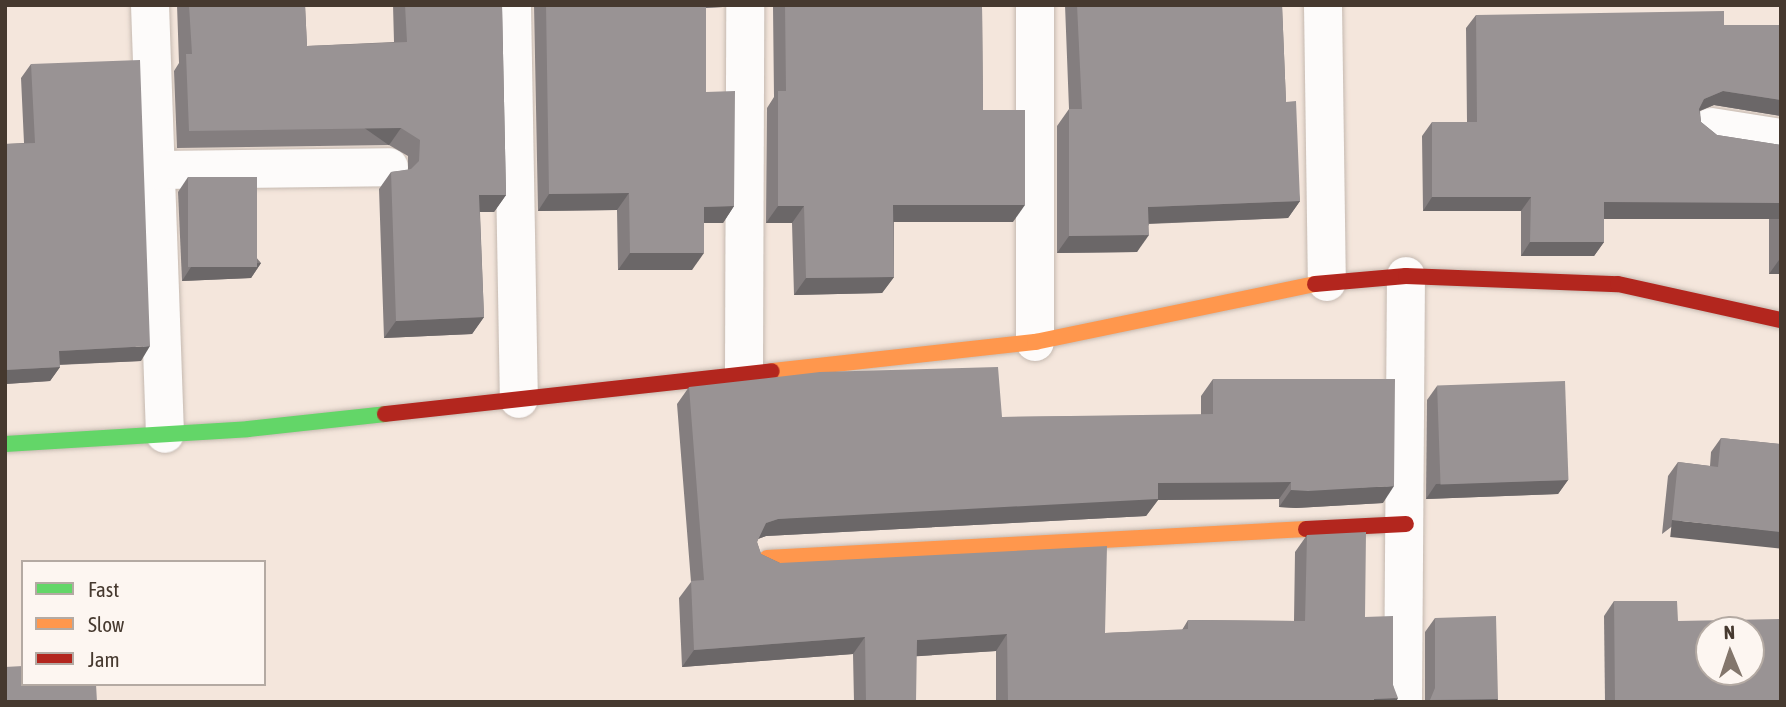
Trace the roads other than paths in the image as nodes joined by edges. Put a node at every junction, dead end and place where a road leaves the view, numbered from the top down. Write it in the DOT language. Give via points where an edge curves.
graph roads {
  1 [pos="150,5"];
  2 [pos="512,5"];
  3 [pos="745,5"];
  4 [pos="1035,5"];
  5 [pos="1323,5"];
  6 [pos="1711,127"];
  7 [pos="1781,138"];
  8 [pos="389,167"];
  9 [pos="156,170"];
  10 [pos="1406,276"];
  11 [pos="1327,282"];
  12 [pos="1781,320"];
  13 [pos="1035,342"];
  14 [pos="744,371"];
  15 [pos="519,399"];
  16 [pos="165,434"];
  17 [pos="5,444"];
  18 [pos="1406,524"];
  19 [pos="767,558"];
  20 [pos="1403,702"];
  1 -- 9 [label="street"];
  2 -- 15 [label="street"];
  3 -- 14 [label="street"];
  4 -- 13 [label="street"];
  5 -- 11 [label="street"];
  6 -- 7 [label="street"];
  8 -- 9 [label="street"];
  9 -- 16 [label="street"];
  10 -- 11 [label="street"];
  10 -- 12 [label="street" via="1618,284"];
  10 -- 18 [label="street"];
  11 -- 13 [label="street"];
  13 -- 14 [label="street"];
  14 -- 15 [label="street"];
  15 -- 16 [label="street"];
  16 -- 17 [label="street"];
  18 -- 19 [label="street"];
  18 -- 20 [label="street"];
}
